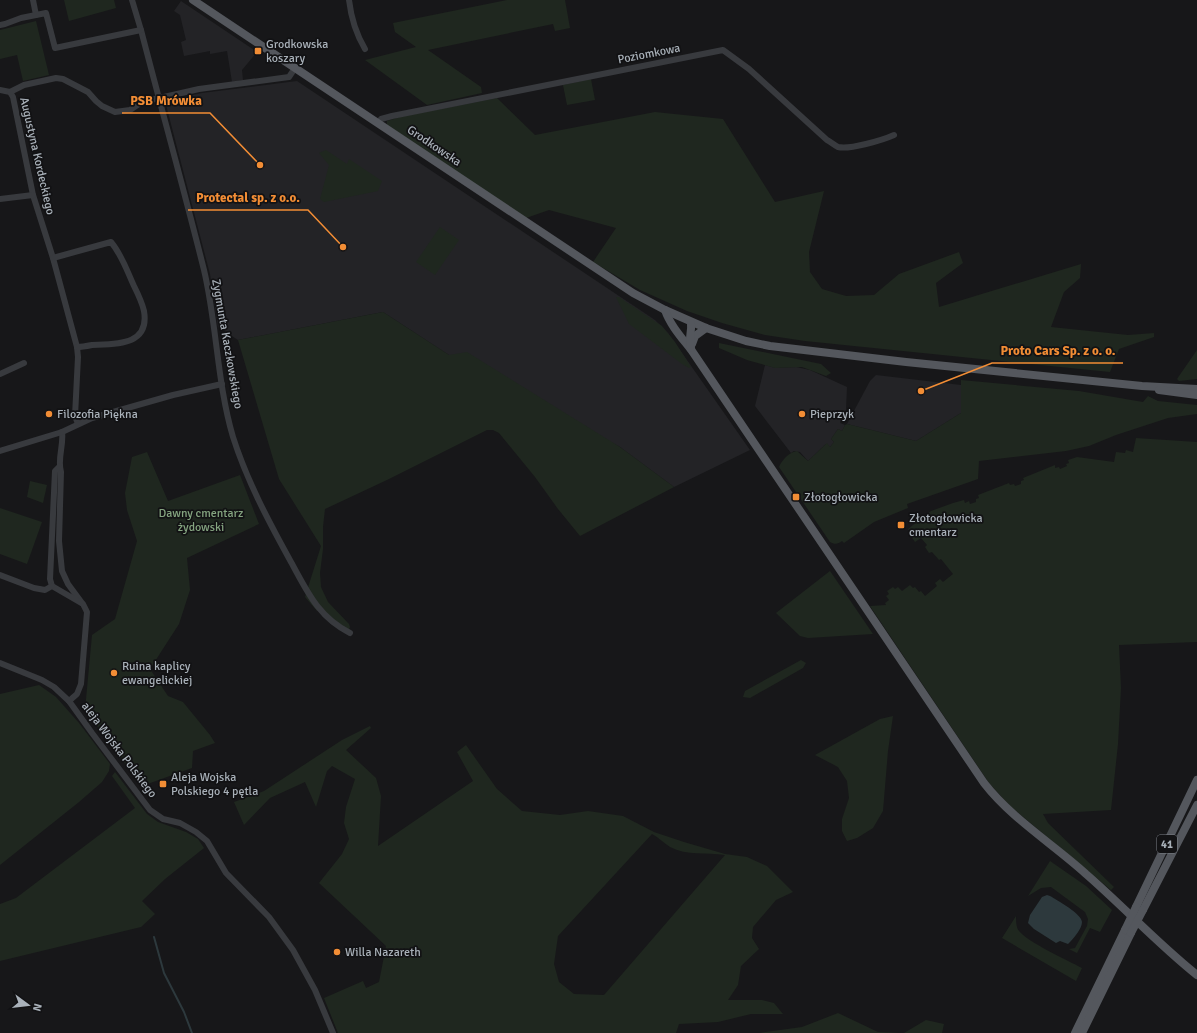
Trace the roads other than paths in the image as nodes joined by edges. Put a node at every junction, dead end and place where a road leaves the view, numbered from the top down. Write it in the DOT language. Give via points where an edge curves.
graph roads {
  1 [pos="132,0"];
  2 [pos="193,0"];
  3 [pos="348,0"];
  4 [pos="34,2"];
  5 [pos="36,15"];
  6 [pos="0,25"];
  7 [pos="141,30"];
  8 [pos="365,49"];
  9 [pos="295,68"];
  10 [pos="0,90"];
  11 [pos="10,92"];
  12 [pos="158,98"];
  13 [pos="378,123"];
  14 [pos="894,135"];
  15 [pos="33,195"];
  16 [pos="0,199"];
  17 [pos="53,258"];
  18 [pos="665,310"];
  19 [pos="691,322"];
  20 [pos="706,328"];
  21 [pos="683,340"];
  22 [pos="77,346"];
  23 [pos="692,351"];
  24 [pos="24,363"];
  25 [pos="0,374"];
  26 [pos="222,384"];
  27 [pos="1142,386"];
  28 [pos="1197,389"];
  29 [pos="1197,395"];
  30 [pos="78,424"];
  31 [pos="62,432"];
  32 [pos="0,451"];
  33 [pos="59,467"];
  34 [pos="0,575"];
  35 [pos="52,586"];
  36 [pos="83,604"];
  37 [pos="350,632"];
  38 [pos="0,663"];
  39 [pos="69,701"];
  40 [pos="1197,780"];
  41 [pos="1197,805"];
  42 [pos="1140,909"];
  43 [pos="1128,932"];
  44 [pos="1197,975"];
  45 [pos="333,1033"];
  46 [pos="1075,1033"];
  47 [pos="1082,1033"];
  1 -- 7 [label="street, Zygmunta Kaczkowskiego"];
  2 -- 9 [label="main road, Grodkowska"];
  3 -- 8 [label="street" via="353,22"];
  4 -- 5 [label="street"];
  5 -- 6 [label="street"];
  5 -- 7 [label="street" via="46,13 55,48"];
  7 -- 12 [label="street, Zygmunta Kaczkowskiego"];
  9 -- 12 [label="street" via="289,77 199,89"];
  9 -- 13 [label="main road, Grodkowska"];
  10 -- 11 [label="street, Augustyna Kordeckiego"];
  11 -- 12 [label="street" via="24,85 63,78 88,92 102,106 115,112 130,110 142,102"];
  11 -- 15 [label="street, Augustyna Kordeckiego" via="16,109"];
  12 -- 26 [label="street, Zygmunta Kaczkowskiego" via="204,272"];
  13 -- 14 [label="street, Poziomkowa" via="392,116 723,50 749,69 827,140 837,146 845,148"];
  13 -- 18 [label="main road, Grodkowska" via="605,275"];
  15 -- 16 [label="street"];
  15 -- 17 [label="street, Augustyna Kordeckiego"];
  17 -- 22 [label="street, Augustyna Kordeckiego"];
  17 -- 22 [label="street" via="111,242 144,309 142,328 138,335 129,341 112,345"];
  18 -- 19 [label="main road, Grodkowska"];
  18 -- 21 [label="main road"];
  19 -- 20 [label="main road, Grodkowska"];
  19 -- 21 [label="main road" via="683,334"];
  19 -- 23 [label="main road"];
  20 -- 23 [label="main road" via="696,336"];
  20 -- 27 [label="main road, Grodkowska" via="746,341 783,348"];
  21 -- 23 [label="main road"];
  22 -- 30 [label="street, Augustyna Kordeckiego" via="75,416"];
  23 -- 44 [label="main road" via="991,791"];
  24 -- 25 [label="street"];
  26 -- 30 [label="street" via="92,418"];
  26 -- 37 [label="street, Zygmunta Kaczkowskiego" via="233,437 267,518 310,596 328,619"];
  27 -- 28 [label="main road"];
  27 -- 29 [label="main road"];
  30 -- 31 [label="street"];
  31 -- 32 [label="street"];
  31 -- 33 [label="street"];
  33 -- 35 [label="street" via="55,471 50,579"];
  33 -- 36 [label="street" via="59,541 62,571"];
  34 -- 35 [label="street" via="34,588 45,590"];
  35 -- 36 [label="street"];
  36 -- 39 [label="street" via="87,620 82,679 77,694"];
  38 -- 39 [label="street, aleja Wojska Polskiego" via="42,680"];
  39 -- 45 [label="street, aleja Wojska Polskiego" via="150,810 163,819 180,823 207,841 226,873 282,935 315,990"];
  40 -- 42 [label="main road, 41"];
  41 -- 42 [label="main road, 41"];
  42 -- 43 [label="main road, 41, bridge"];
  43 -- 46 [label="main road, 41"];
  43 -- 47 [label="main road, 41"];
}
